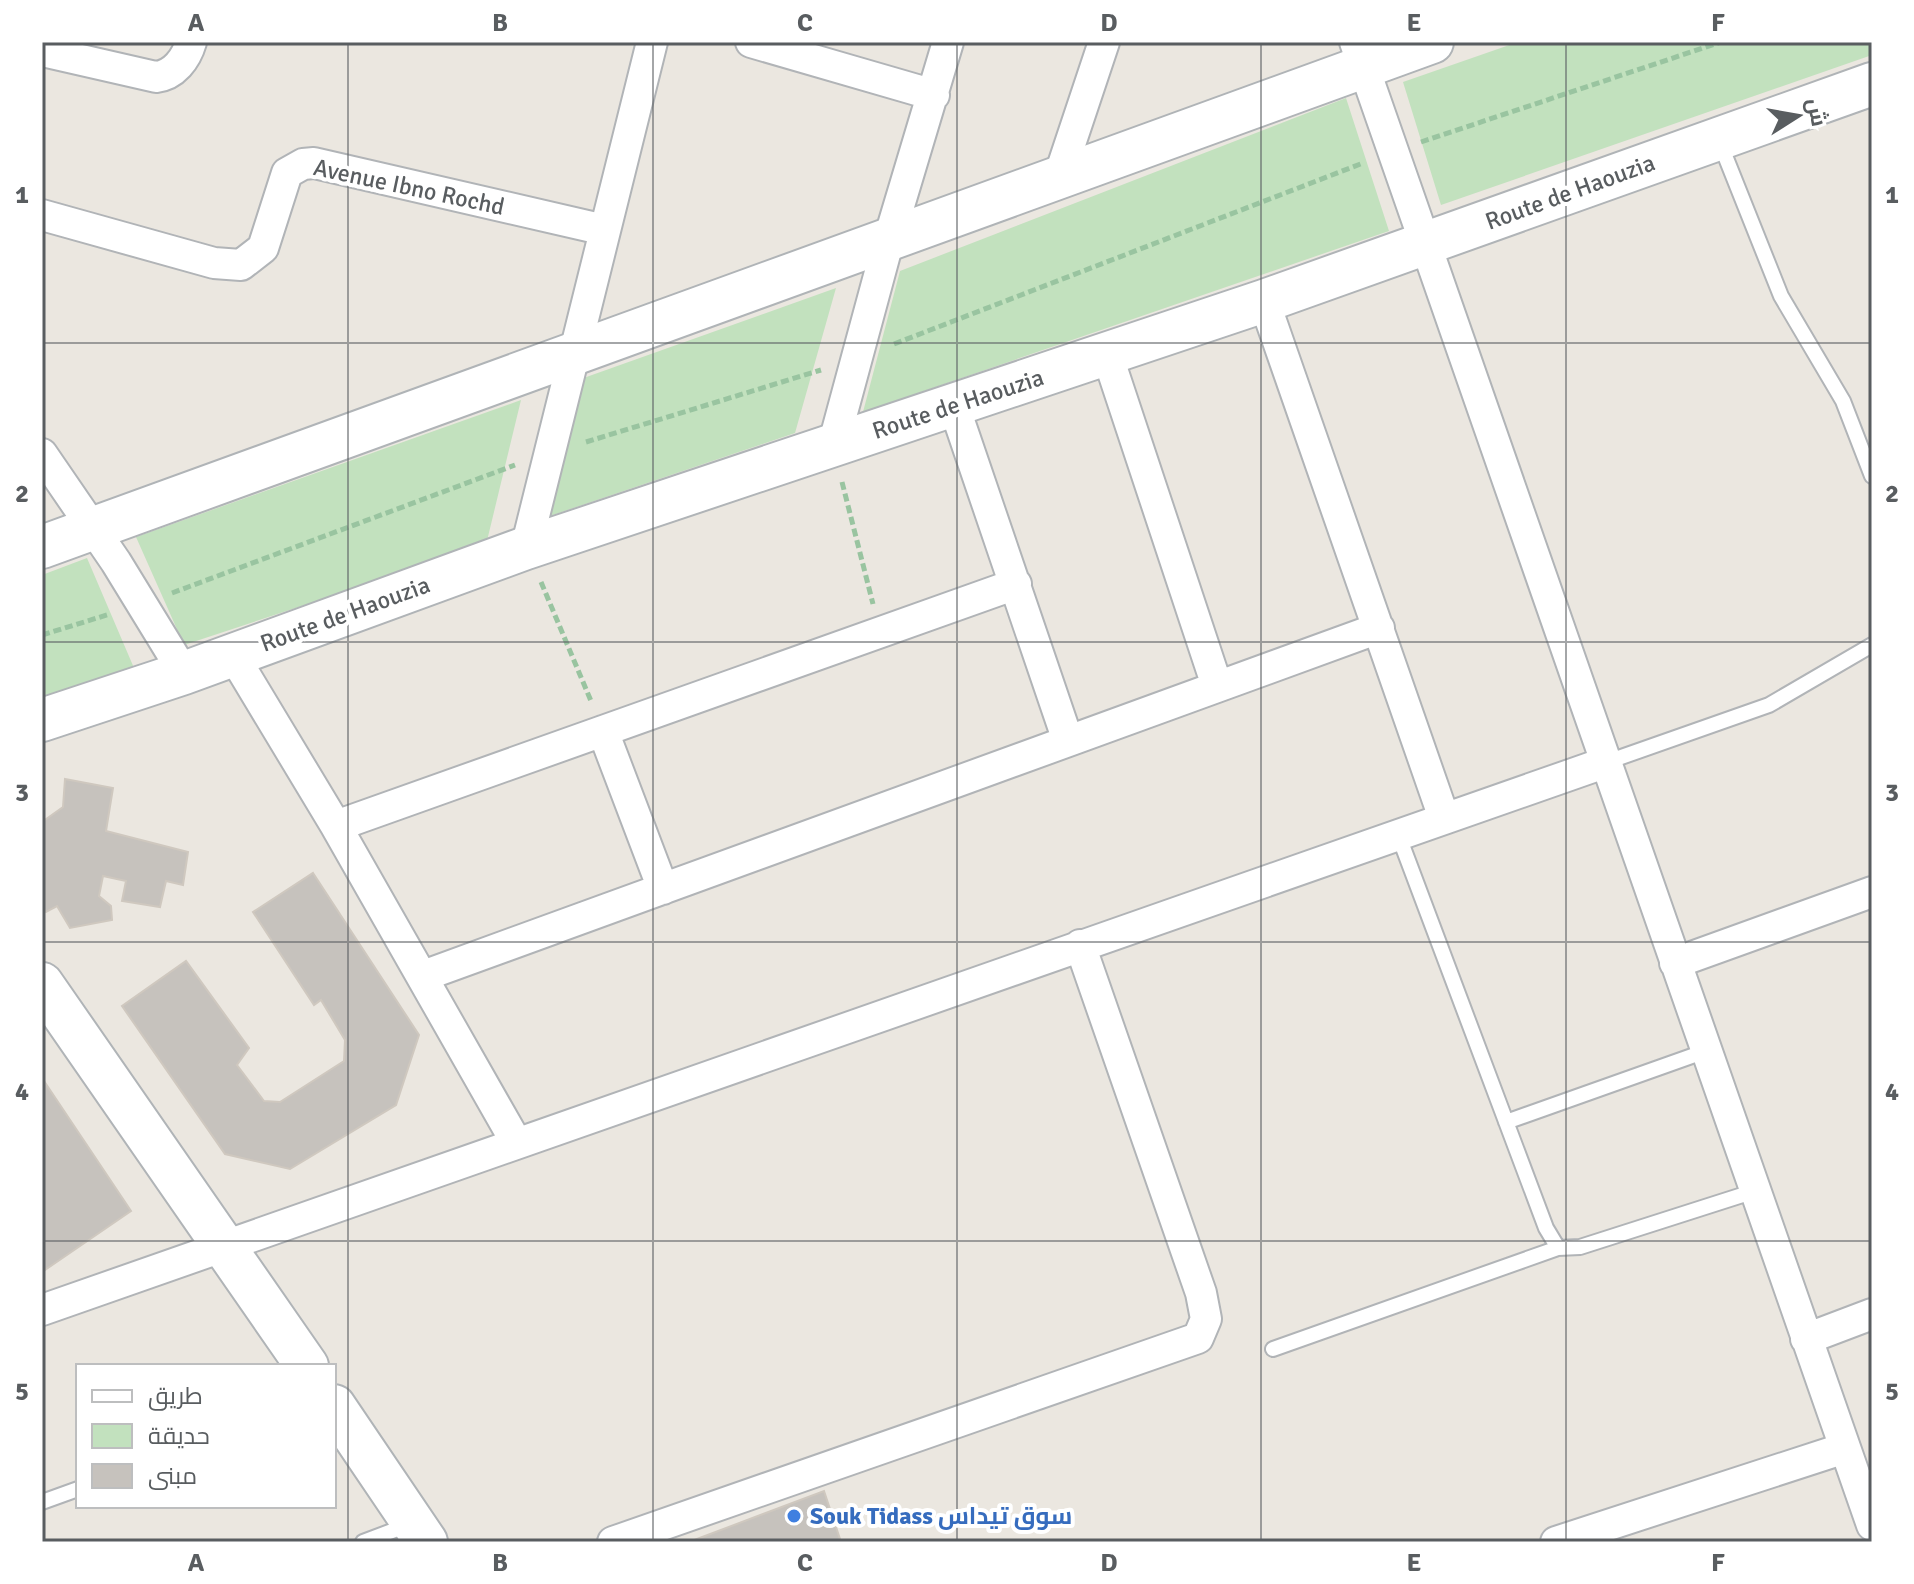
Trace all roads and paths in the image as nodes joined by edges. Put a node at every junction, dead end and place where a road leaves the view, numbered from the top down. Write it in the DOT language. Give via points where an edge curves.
graph roads {
  1 [pos="191,42"];
  2 [pos="652,42"];
  3 [pos="751,42"];
  4 [pos="948,42"];
  5 [pos="1104,42"];
  6 [pos="1432,42"];
  7 [pos="42,51"];
  8 [pos="1359,54"];
  9 [pos="1872,84"];
  10 [pos="934,95"];
  11 [pos="1718,139"];
  12 [pos="1059,177"];
  13 [pos="42,215"];
  14 [pos="605,230"];
  15 [pos="889,239"];
  16 [pos="1425,244"];
  17 [pos="1264,301"];
  18 [pos="1107,354"];
  19 [pos="574,355"];
  20 [pos="954,406"];
  21 [pos="833,446"];
  22 [pos="42,454"];
  23 [pos="1872,476"];
  24 [pos="91,529"];
  25 [pos="42,547"];
  26 [pos="526,548"];
  27 [pos="1016,584"];
  28 [pos="1379,628"];
  29 [pos="880,632"];
  30 [pos="1872,645"];
  31 [pos="233,655"];
  32 [pos="184,673"];
  33 [pos="1217,686"];
  34 [pos="42,720"];
  35 [pos="603,731"];
  36 [pos="1068,741"];
  37 [pos="1604,763"];
  38 [pos="1444,818"];
  39 [pos="336,826"];
  40 [pos="1398,834"];
  41 [pos="663,889"];
  42 [pos="1872,892"];
  43 [pos="1080,945"];
  44 [pos="1675,963"];
  45 [pos="423,976"];
  46 [pos="42,984"];
  47 [pos="1706,1051"];
  48 [pos="1506,1122"];
  49 [pos="516,1142"];
  50 [pos="1755,1191"];
  51 [pos="223,1244"];
  52 [pos="1558,1248"];
  53 [pos="42,1310"];
  54 [pos="1872,1314"];
  55 [pos="1806,1339"];
  56 [pos="1273,1349"];
  57 [pos="306,1364"];
  58 [pos="336,1409"];
  59 [pos="1845,1448"];
  60 [pos="76,1490"];
  61 [pos="42,1502"];
  62 [pos="1871,1522"];
  63 [pos="419,1533"];
  64 [pos="363,1542"];
  65 [pos="613,1542"];
  66 [pos="1556,1542"];
  1 -- 7 [label="street" via="177,68 156,77"];
  2 -- 14 [label="street"];
  3 -- 10 [label="street"];
  4 -- 10 [label="street"];
  5 -- 12 [label="street"];
  6 -- 8 [label="street"];
  8 -- 12 [label="street"];
  8 -- 16 [label="street"];
  9 -- 11 [label="street, Route de Haouzia"];
  10 -- 15 [label="street"];
  11 -- 16 [label="street, Route de Haouzia"];
  11 -- 23 [label="lane" via="1781,296 1843,401"];
  12 -- 15 [label="street"];
  13 -- 14 [label="street, Avenue Ibno Rochd" via="214,263 241,265 263,248 287,173 314,163"];
  14 -- 19 [label="street"];
  15 -- 19 [label="street"];
  15 -- 21 [label="street"];
  16 -- 17 [label="street, Route de Haouzia"];
  16 -- 37 [label="street"];
  17 -- 18 [label="street, Route de Haouzia"];
  17 -- 28 [label="street"];
  18 -- 20 [label="street, Route de Haouzia"];
  18 -- 33 [label="street"];
  19 -- 24 [label="street"];
  19 -- 26 [label="street"];
  20 -- 21 [label="street, Route de Haouzia"];
  20 -- 27 [label="street"];
  21 -- 26 [label="street, Route de Haouzia"];
  21 -- 29 [label="path"];
  22 -- 24 [label="street"];
  24 -- 25 [label="street"];
  24 -- 32 [label="street"];
  26 -- 31 [label="street, Route de Haouzia"];
  26 -- 35 [label="path"];
  27 -- 29 [label="street"];
  27 -- 36 [label="street"];
  28 -- 33 [label="street"];
  28 -- 38 [label="street"];
  29 -- 35 [label="street"];
  30 -- 37 [label="lane" via="1769,705"];
  31 -- 32 [label="street, Route de Haouzia"];
  31 -- 39 [label="street"];
  32 -- 34 [label="street, Route de Haouzia"];
  33 -- 36 [label="street"];
  35 -- 39 [label="street"];
  35 -- 41 [label="street"];
  36 -- 41 [label="street"];
  37 -- 38 [label="street"];
  37 -- 44 [label="street"];
  38 -- 40 [label="street"];
  39 -- 45 [label="street"];
  40 -- 43 [label="street"];
  40 -- 48 [label="lane"];
  41 -- 45 [label="street"];
  42 -- 44 [label="street"];
  43 -- 49 [label="street"];
  43 -- 65 [label="street" via="1201,1293 1206,1319 1198,1338"];
  44 -- 47 [label="street"];
  45 -- 49 [label="street"];
  46 -- 51 [label="street"];
  47 -- 48 [label="lane"];
  47 -- 50 [label="street"];
  48 -- 52 [label="lane"];
  49 -- 51 [label="street"];
  50 -- 52 [label="lane" via="1580,1247"];
  50 -- 55 [label="street"];
  51 -- 53 [label="street"];
  51 -- 57 [label="street"];
  52 -- 56 [label="lane"];
  54 -- 55 [label="street"];
  55 -- 59 [label="street"];
  58 -- 63 [label="street"];
  59 -- 62 [label="street"];
  59 -- 66 [label="street"];
  60 -- 61 [label="lane"];
  63 -- 64 [label="lane"];
}
